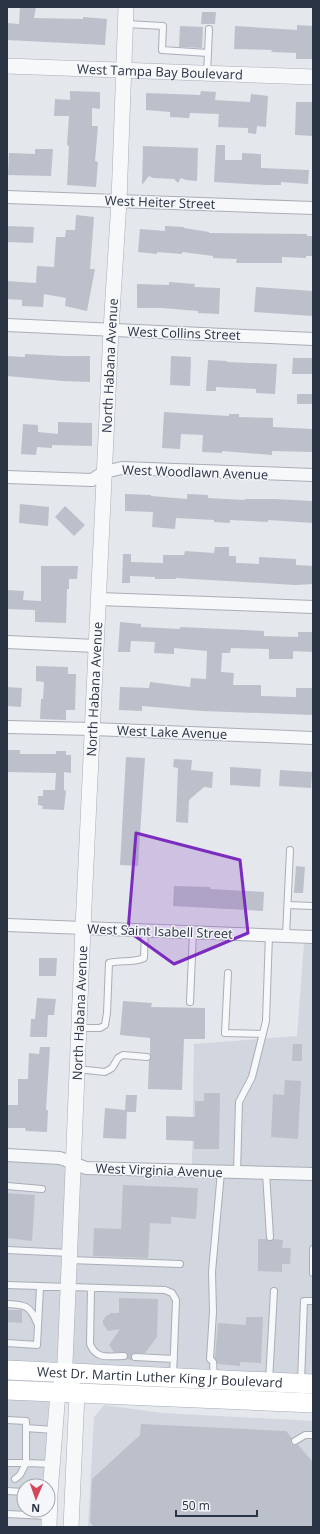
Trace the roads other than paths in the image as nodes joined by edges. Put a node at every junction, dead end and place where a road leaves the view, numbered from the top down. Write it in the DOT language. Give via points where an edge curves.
graph roads {
  1 [pos="126,7"];
  2 [pos="126,24"];
  3 [pos="209,29"];
  4 [pos="208,53"];
  5 [pos="7,66"];
  6 [pos="123,70"];
  7 [pos="207,73"];
  8 [pos="313,77"];
  9 [pos="7,197"];
  10 [pos="119,201"];
  11 [pos="313,208"];
  12 [pos="7,325"];
  13 [pos="111,330"];
  14 [pos="313,339"];
  15 [pos="104,472"];
  16 [pos="313,475"];
  17 [pos="7,477"];
  18 [pos="99,599"];
  19 [pos="313,607"];
  20 [pos="7,642"];
  21 [pos="96,646"];
  22 [pos="7,727"];
  23 [pos="92,729"];
  24 [pos="313,738"];
  25 [pos="290,850"];
  26 [pos="288,905"];
  27 [pos="313,906"];
  28 [pos="7,925"];
  29 [pos="83,928"];
  30 [pos="145,930"];
  31 [pos="193,932"];
  32 [pos="269,935"];
  33 [pos="286,936"];
  34 [pos="313,937"];
  35 [pos="228,973"];
  36 [pos="190,1002"];
  37 [pos="79,1028"];
  38 [pos="263,1034"];
  39 [pos="147,1057"];
  40 [pos="77,1069"];
  41 [pos="7,1155"];
  42 [pos="73,1163"];
  43 [pos="221,1172"];
  44 [pos="237,1172"];
  45 [pos="266,1173"];
  46 [pos="313,1174"];
  47 [pos="7,1186"];
  48 [pos="42,1188"];
  49 [pos="270,1237"];
  50 [pos="313,1249"];
  51 [pos="7,1250"];
  52 [pos="70,1257"];
  53 [pos="180,1264"];
  54 [pos="313,1273"];
  55 [pos="7,1285"];
  56 [pos="40,1287"];
  57 [pos="69,1288"];
  58 [pos="91,1288"];
  59 [pos="274,1291"];
  60 [pos="313,1301"];
  61 [pos="7,1304"];
  62 [pos="38,1327"];
  63 [pos="7,1343"];
  64 [pos="124,1356"];
  65 [pos="135,1357"];
  66 [pos="174,1359"];
  67 [pos="7,1370"];
  68 [pos="65,1372"];
  69 [pos="173,1378"];
  70 [pos="214,1380"];
  71 [pos="269,1382"];
  72 [pos="307,1384"];
  73 [pos="7,1390"];
  74 [pos="58,1392"];
  75 [pos="77,1393"];
  76 [pos="313,1403"];
  77 [pos="7,1420"];
  78 [pos="26,1428"];
  79 [pos="54,1430"];
  80 [pos="313,1435"];
  81 [pos="295,1441"];
  82 [pos="7,1462"];
  83 [pos="26,1463"];
  84 [pos="53,1464"];
  85 [pos="51,1478"];
  86 [pos="15,1479"];
  87 [pos="7,1514"];
  88 [pos="49,1521"];
  89 [pos="71,1527"];
  1 -- 2 [label="street, North Habana Avenue"];
  2 -- 4 [label="lane" via="163,26 162,50"];
  2 -- 6 [label="street, North Habana Avenue"];
  3 -- 4 [label="lane"];
  4 -- 7 [label="lane"];
  5 -- 6 [label="street, West Tampa Bay Boulevard"];
  6 -- 7 [label="street, West Tampa Bay Boulevard"];
  6 -- 10 [label="street, North Habana Avenue"];
  7 -- 8 [label="street, West Tampa Bay Boulevard"];
  9 -- 10 [label="street, West Heiter Street"];
  10 -- 11 [label="street, West Heiter Street"];
  10 -- 13 [label="street, North Habana Avenue"];
  12 -- 13 [label="street, West Collins Street"];
  13 -- 14 [label="street, West Collins Street"];
  13 -- 15 [label="street, North Habana Avenue"];
  15 -- 16 [label="street, West Woodlawn Avenue" via="122,468"];
  15 -- 17 [label="street, West Woodlawn Avenue" via="92,480"];
  15 -- 18 [label="street, North Habana Avenue"];
  18 -- 19 [label="street"];
  18 -- 21 [label="street, North Habana Avenue"];
  20 -- 21 [label="street"];
  21 -- 23 [label="street, North Habana Avenue"];
  22 -- 23 [label="street, West Lake Avenue"];
  23 -- 24 [label="street, West Lake Avenue"];
  23 -- 29 [label="street, North Habana Avenue"];
  25 -- 26 [label="lane"];
  26 -- 27 [label="lane"];
  26 -- 33 [label="lane"];
  28 -- 29 [label="street, West Saint Isabell Street"];
  29 -- 30 [label="street, West Saint Isabell Street"];
  29 -- 37 [label="street, North Habana Avenue"];
  30 -- 31 [label="street, West Saint Isabell Street"];
  30 -- 37 [label="lane" via="144,958 137,961 109,962 106,1025 100,1028"];
  31 -- 32 [label="street, West Saint Isabell Street"];
  31 -- 36 [label="lane"];
  32 -- 33 [label="street, West Saint Isabell Street"];
  32 -- 38 [label="lane" via="266,1021"];
  33 -- 34 [label="street, West Saint Isabell Street"];
  35 -- 38 [label="lane" via="225,1033"];
  37 -- 40 [label="street, North Habana Avenue"];
  38 -- 44 [label="lane" via="252,1077 239,1102"];
  39 -- 40 [label="lane" via="123,1055 105,1072"];
  40 -- 42 [label="street, North Habana Avenue"];
  41 -- 42 [label="street, West Virginia Avenue" via="60,1158"];
  42 -- 43 [label="street, West Virginia Avenue" via="86,1168"];
  42 -- 52 [label="street, North Habana Avenue"];
  43 -- 44 [label="street, West Virginia Avenue"];
  43 -- 70 [label="lane" via="212,1272 210,1359 213,1362"];
  44 -- 45 [label="street, West Virginia Avenue"];
  45 -- 46 [label="street, West Virginia Avenue"];
  45 -- 49 [label="lane"];
  47 -- 48 [label="lane"];
  50 -- 54 [label="lane"];
  51 -- 52 [label="lane"];
  52 -- 53 [label="lane"];
  52 -- 57 [label="street, North Habana Avenue"];
  55 -- 56 [label="lane"];
  56 -- 57 [label="lane"];
  56 -- 62 [label="lane"];
  57 -- 58 [label="lane"];
  57 -- 68 [label="street, North Habana Avenue"];
  58 -- 64 [label="lane" via="92,1350 98,1355"];
  58 -- 66 [label="lane" via="172,1292 176,1300"];
  59 -- 71 [label="lane"];
  60 -- 72 [label="lane" via="304,1300"];
  61 -- 62 [label="lane" via="29,1308"];
  62 -- 63 [label="lane" via="37,1345"];
  65 -- 66 [label="lane"];
  66 -- 69 [label="lane"];
  67 -- 68 [label="main road, West Dr. Martin Luther King Jr Boulevard"];
  68 -- 69 [label="main road, West Dr. Martin Luther King Jr Boulevard"];
  68 -- 74 [label="street, North Habana Avenue"];
  68 -- 75 [label="street"];
  69 -- 70 [label="main road, West Dr. Martin Luther King Jr Boulevard"];
  70 -- 71 [label="main road, West Dr. Martin Luther King Jr Boulevard"];
  71 -- 72 [label="main road, West Dr. Martin Luther King Jr Boulevard"];
  73 -- 74 [label="main road, West Dr. Martin Luther King Jr Boulevard"];
  74 -- 75 [label="main road, West Dr. Martin Luther King Jr Boulevard"];
  74 -- 79 [label="street, North Habana Avenue"];
  75 -- 76 [label="main road, West Dr. Martin Luther King Jr Boulevard"];
  75 -- 89 [label="street"];
  77 -- 78 [label="lane" via="26,1421"];
  78 -- 79 [label="lane"];
  78 -- 83 [label="lane"];
  79 -- 84 [label="street, North Habana Avenue"];
  80 -- 81 [label="lane" via="305,1435"];
  82 -- 83 [label="lane"];
  83 -- 84 [label="lane"];
  83 -- 86 [label="lane"];
  84 -- 85 [label="street, North Habana Avenue"];
  87 -- 88 [label="lane"];
}
